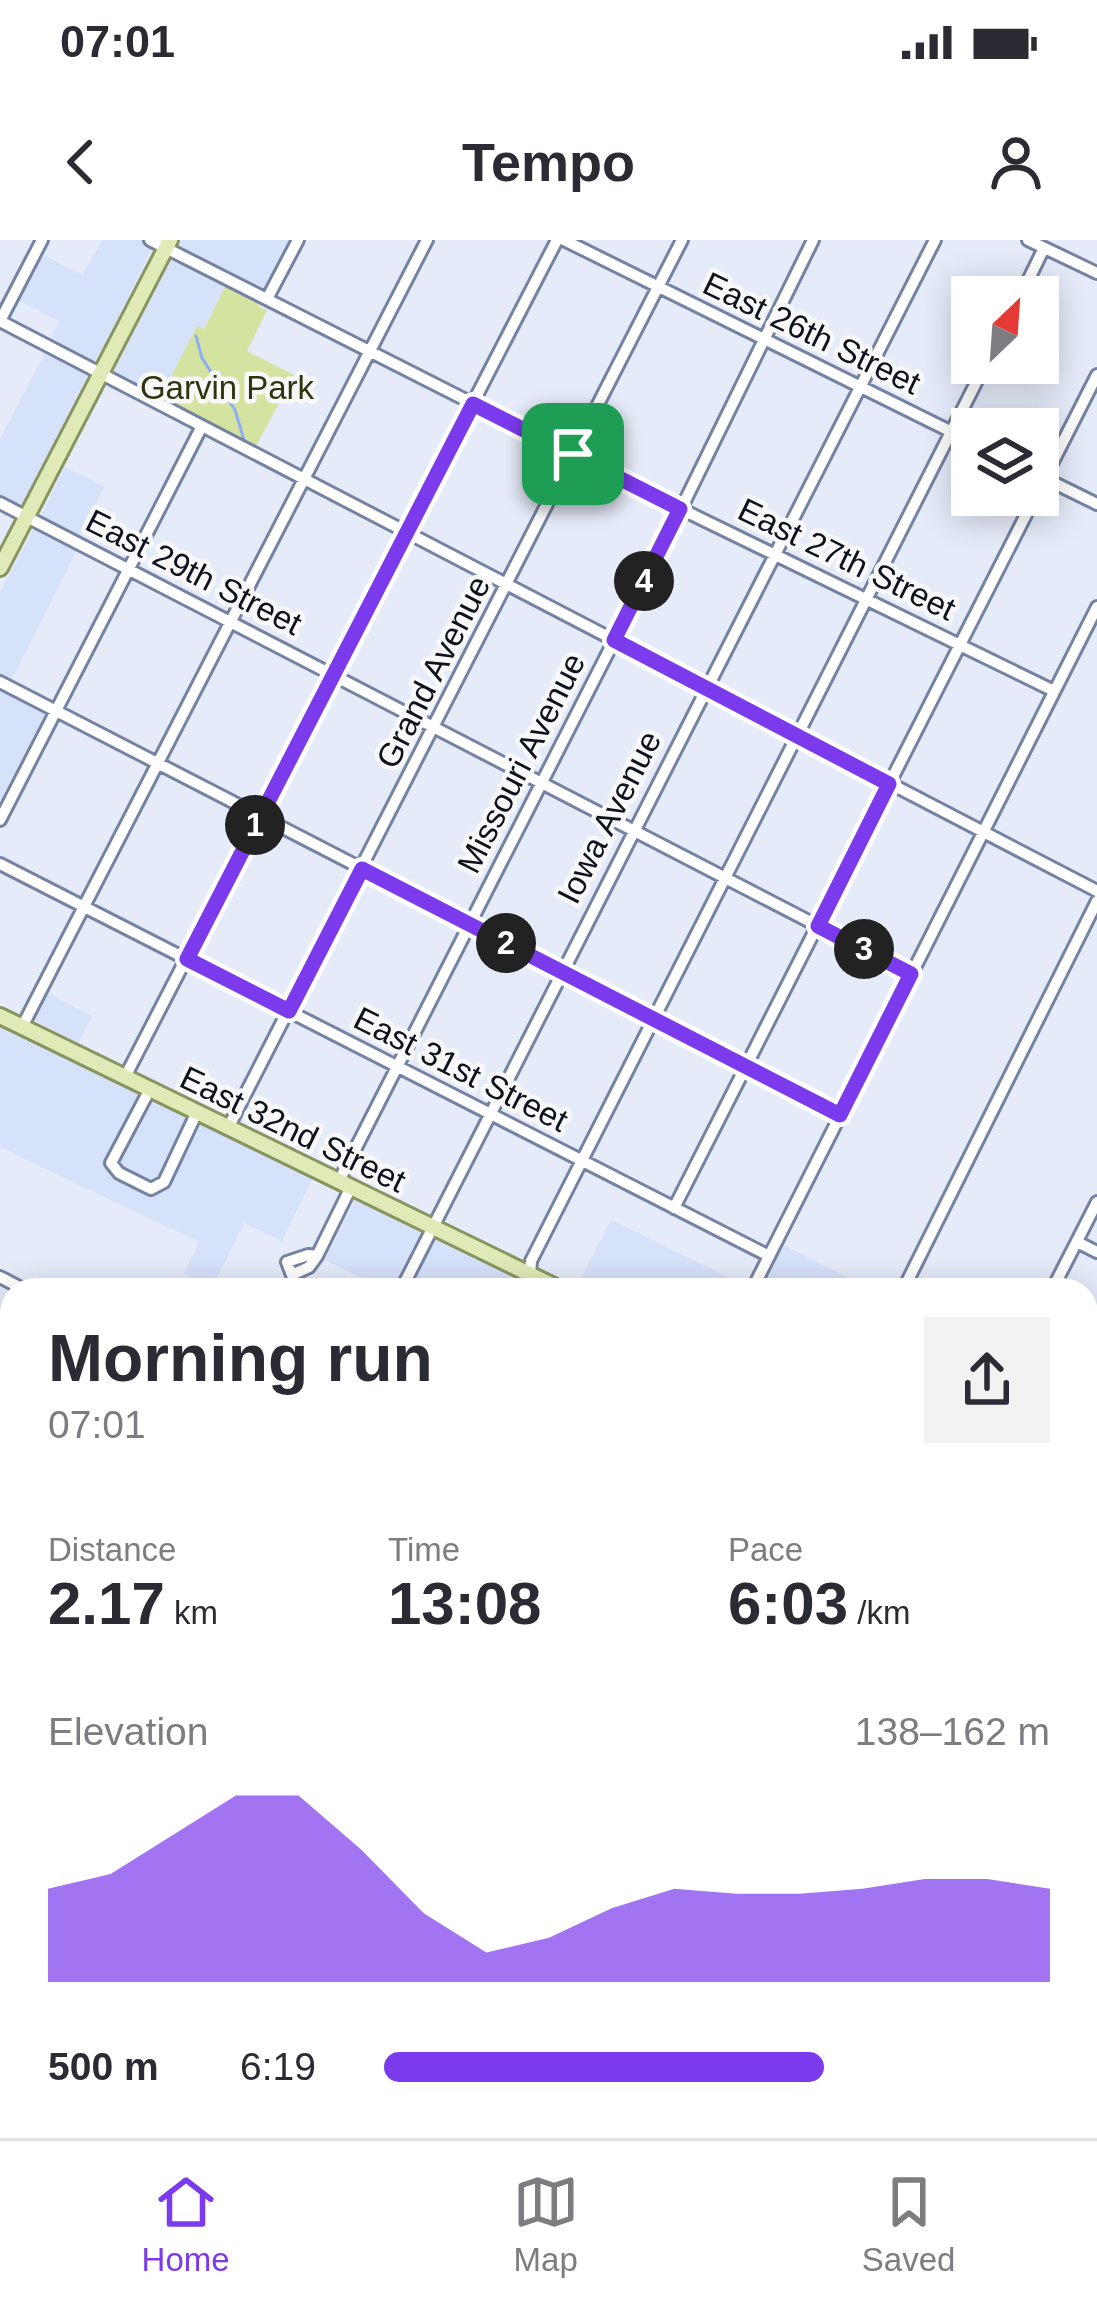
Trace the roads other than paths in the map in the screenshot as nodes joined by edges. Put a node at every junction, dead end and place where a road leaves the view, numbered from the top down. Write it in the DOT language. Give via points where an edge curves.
graph roads {
  1 [pos="42,240"];
  2 [pos="150,240"];
  3 [pos="298,240"];
  4 [pos="427,240"];
  5 [pos="561,240"];
  6 [pos="682,240"];
  7 [pos="813,240"];
  8 [pos="935,240"];
  9 [pos="1028,240"];
  10 [pos="168,244"];
  11 [pos="1044,248"];
  12 [pos="1097,273"];
  13 [pos="1030,276"];
  14 [pos="658,287"];
  15 [pos="267,299"];
  16 [pos="0,321"];
  17 [pos="763,339"];
  18 [pos="370,350"];
  19 [pos="101,373"];
  20 [pos="1097,375"];
  21 [pos="858,387"];
  22 [pos="473,404"];
  23 [pos="202,426"];
  24 [pos="951,432"];
  25 [pos="1059,444"];
  26 [pos="573,454"];
  27 [pos="304,479"];
  28 [pos="1059,486"];
  29 [pos="0,503"];
  30 [pos="1097,504"];
  31 [pos="680,509"];
  32 [pos="1025,516"];
  33 [pos="27,517"];
  34 [pos="407,532"];
  35 [pos="773,554"];
  36 [pos="0,568"];
  37 [pos="129,568"];
  38 [pos="508,585"];
  39 [pos="866,598"];
  40 [pos="1097,607"];
  41 [pos="231,622"];
  42 [pos="614,640"];
  43 [pos="960,644"];
  44 [pos="334,675"];
  45 [pos="0,682"];
  46 [pos="705,688"];
  47 [pos="1054,691"];
  48 [pos="56,712"];
  49 [pos="435,727"];
  50 [pos="797,736"];
  51 [pos="158,764"];
  52 [pos="542,782"];
  53 [pos="889,784"];
  54 [pos="259,817"];
  55 [pos="0,820"];
  56 [pos="633,830"];
  57 [pos="982,832"];
  58 [pos="0,864"];
  59 [pos="362,869"];
  60 [pos="726,878"];
  61 [pos="1097,891"];
  62 [pos="1097,901"];
  63 [pos="84,906"];
  64 [pos="469,924"];
  65 [pos="818,926"];
  66 [pos="187,959"];
  67 [pos="561,972"];
  68 [pos="911,974"];
  69 [pos="289,1011"];
  70 [pos="0,1016"];
  71 [pos="654,1019"];
  72 [pos="22,1027"];
  73 [pos="397,1066"];
  74 [pos="746,1067"];
  75 [pos="125,1077"];
  76 [pos="150,1089"];
  77 [pos="197,1112"];
  78 [pos="489,1114"];
  79 [pos="840,1115"];
  80 [pos="228,1128"];
  81 [pos="582,1161"];
  82 [pos="345,1184"];
  83 [pos="1097,1202"];
  84 [pos="674,1208"];
  85 [pos="431,1227"];
  86 [pos="1077,1242"];
  87 [pos="1097,1252"];
  88 [pos="317,1256"];
  89 [pos="769,1256"];
  90 [pos="530,1274"];
  91 [pos="406,1278"];
  92 [pos="538,1278"];
  93 [pos="758,1278"];
  94 [pos="909,1278"];
  95 [pos="1058,1278"];
  1 -- 16 [label="street"];
  2 -- 10 [label="street, East 27th Street"];
  3 -- 15 [label="street"];
  4 -- 18 [label="street"];
  5 -- 14 [label="street, East 26th Street"];
  5 -- 22 [label="street"];
  6 -- 14 [label="street, Grand Avenue"];
  7 -- 17 [label="street, Missouri Avenue"];
  8 -- 21 [label="street, Iowa Avenue"];
  9 -- 11 [label="street"];
  10 -- 15 [label="street, East 27th Street"];
  10 -- 19 [label="main road"];
  11 -- 12 [label="street"];
  11 -- 13 [label="street"];
  14 -- 17 [label="street, East 26th Street"];
  14 -- 26 [label="street, Grand Avenue"];
  15 -- 18 [label="street, East 27th Street"];
  16 -- 19 [label="street"];
  17 -- 21 [label="street, East 26th Street"];
  17 -- 31 [label="street, Missouri Avenue"];
  18 -- 22 [label="street, East 27th Street"];
  18 -- 27 [label="street"];
  19 -- 23 [label="street"];
  19 -- 33 [label="main road"];
  20 -- 25 [label="street"];
  21 -- 24 [label="street, East 26th Street"];
  21 -- 35 [label="street, Iowa Avenue"];
  22 -- 26 [label="street, East 27th Street"];
  22 -- 34 [label="street"];
  23 -- 27 [label="street"];
  23 -- 37 [label="street"];
  24 -- 39 [label="street"];
  26 -- 31 [label="street, East 27th Street"];
  26 -- 38 [label="street, Grand Avenue"];
  27 -- 34 [label="street"];
  27 -- 41 [label="street"];
  28 -- 30 [label="street"];
  29 -- 33 [label="street, East 29th Street"];
  31 -- 35 [label="street, East 27th Street"];
  31 -- 42 [label="street, Missouri Avenue"];
  32 -- 43 [label="street"];
  33 -- 36 [label="main road"];
  33 -- 37 [label="street, East 29th Street"];
  34 -- 38 [label="street"];
  34 -- 44 [label="street"];
  35 -- 39 [label="street, East 27th Street"];
  35 -- 46 [label="street, Iowa Avenue"];
  37 -- 41 [label="street, East 29th Street"];
  37 -- 48 [label="street"];
  38 -- 42 [label="street"];
  38 -- 49 [label="street, Grand Avenue"];
  39 -- 43 [label="street, East 27th Street"];
  39 -- 50 [label="street"];
  40 -- 47 [label="street"];
  41 -- 44 [label="street, East 29th Street"];
  41 -- 51 [label="street"];
  42 -- 46 [label="street"];
  42 -- 52 [label="street, Missouri Avenue"];
  43 -- 47 [label="street, East 27th Street"];
  43 -- 53 [label="street"];
  44 -- 49 [label="street, East 29th Street"];
  44 -- 54 [label="street"];
  45 -- 48 [label="street"];
  46 -- 50 [label="street"];
  46 -- 56 [label="street, Iowa Avenue"];
  47 -- 57 [label="street"];
  48 -- 51 [label="street"];
  48 -- 55 [label="street"];
  49 -- 52 [label="street, East 29th Street"];
  49 -- 59 [label="street, Grand Avenue"];
  50 -- 53 [label="street"];
  50 -- 60 [label="street"];
  51 -- 54 [label="street"];
  51 -- 63 [label="street"];
  52 -- 56 [label="street, East 29th Street"];
  52 -- 64 [label="street, Missouri Avenue"];
  53 -- 57 [label="street"];
  53 -- 65 [label="street"];
  54 -- 59 [label="street"];
  54 -- 66 [label="street"];
  56 -- 60 [label="street, East 29th Street"];
  56 -- 67 [label="street, Iowa Avenue"];
  57 -- 61 [label="street"];
  57 -- 68 [label="street"];
  58 -- 63 [label="street, East 31st Street"];
  59 -- 64 [label="street"];
  59 -- 69 [label="street, Grand Avenue"];
  60 -- 65 [label="street, East 29th Street"];
  60 -- 71 [label="street"];
  62 -- 94 [label="street"];
  63 -- 66 [label="street, East 31st Street"];
  63 -- 72 [label="street"];
  64 -- 67 [label="street"];
  64 -- 73 [label="street, Missouri Avenue"];
  65 -- 68 [label="street, East 29th Street"];
  65 -- 74 [label="street"];
  66 -- 69 [label="street, East 31st Street"];
  66 -- 75 [label="street"];
  67 -- 71 [label="street"];
  67 -- 78 [label="street, Iowa Avenue"];
  68 -- 79 [label="street"];
  69 -- 73 [label="street, East 31st Street"];
  69 -- 80 [label="street, Grand Avenue"];
  70 -- 72 [label="main road, East 32nd Street"];
  71 -- 74 [label="street"];
  71 -- 81 [label="street"];
  72 -- 75 [label="main road, East 32nd Street"];
  73 -- 78 [label="street, East 31st Street"];
  73 -- 82 [label="street, Missouri Avenue"];
  74 -- 79 [label="street"];
  74 -- 84 [label="street"];
  75 -- 76 [label="main road, East 32nd Street"];
  76 -- 77 [label="main road, East 32nd Street"];
  76 -- 77 [label="street" via="111,1163 119,1174 151,1189 164,1182"];
  77 -- 80 [label="main road, East 32nd Street"];
  78 -- 81 [label="street, East 31st Street"];
  78 -- 85 [label="street, Iowa Avenue"];
  79 -- 89 [label="street"];
  80 -- 82 [label="main road, East 32nd Street"];
  81 -- 84 [label="street, East 31st Street"];
  81 -- 90 [label="street"];
  82 -- 85 [label="main road, East 32nd Street"];
  82 -- 88 [label="street, Missouri Avenue"];
  83 -- 86 [label="street"];
  84 -- 89 [label="street, East 31st Street"];
  85 -- 90 [label="main road, East 32nd Street"];
  85 -- 91 [label="street, Iowa Avenue"];
  86 -- 87 [label="street"];
  86 -- 95 [label="street"];
  89 -- 93 [label="street"];
  90 -- 92 [label="main road, East 32nd Street"];
}
